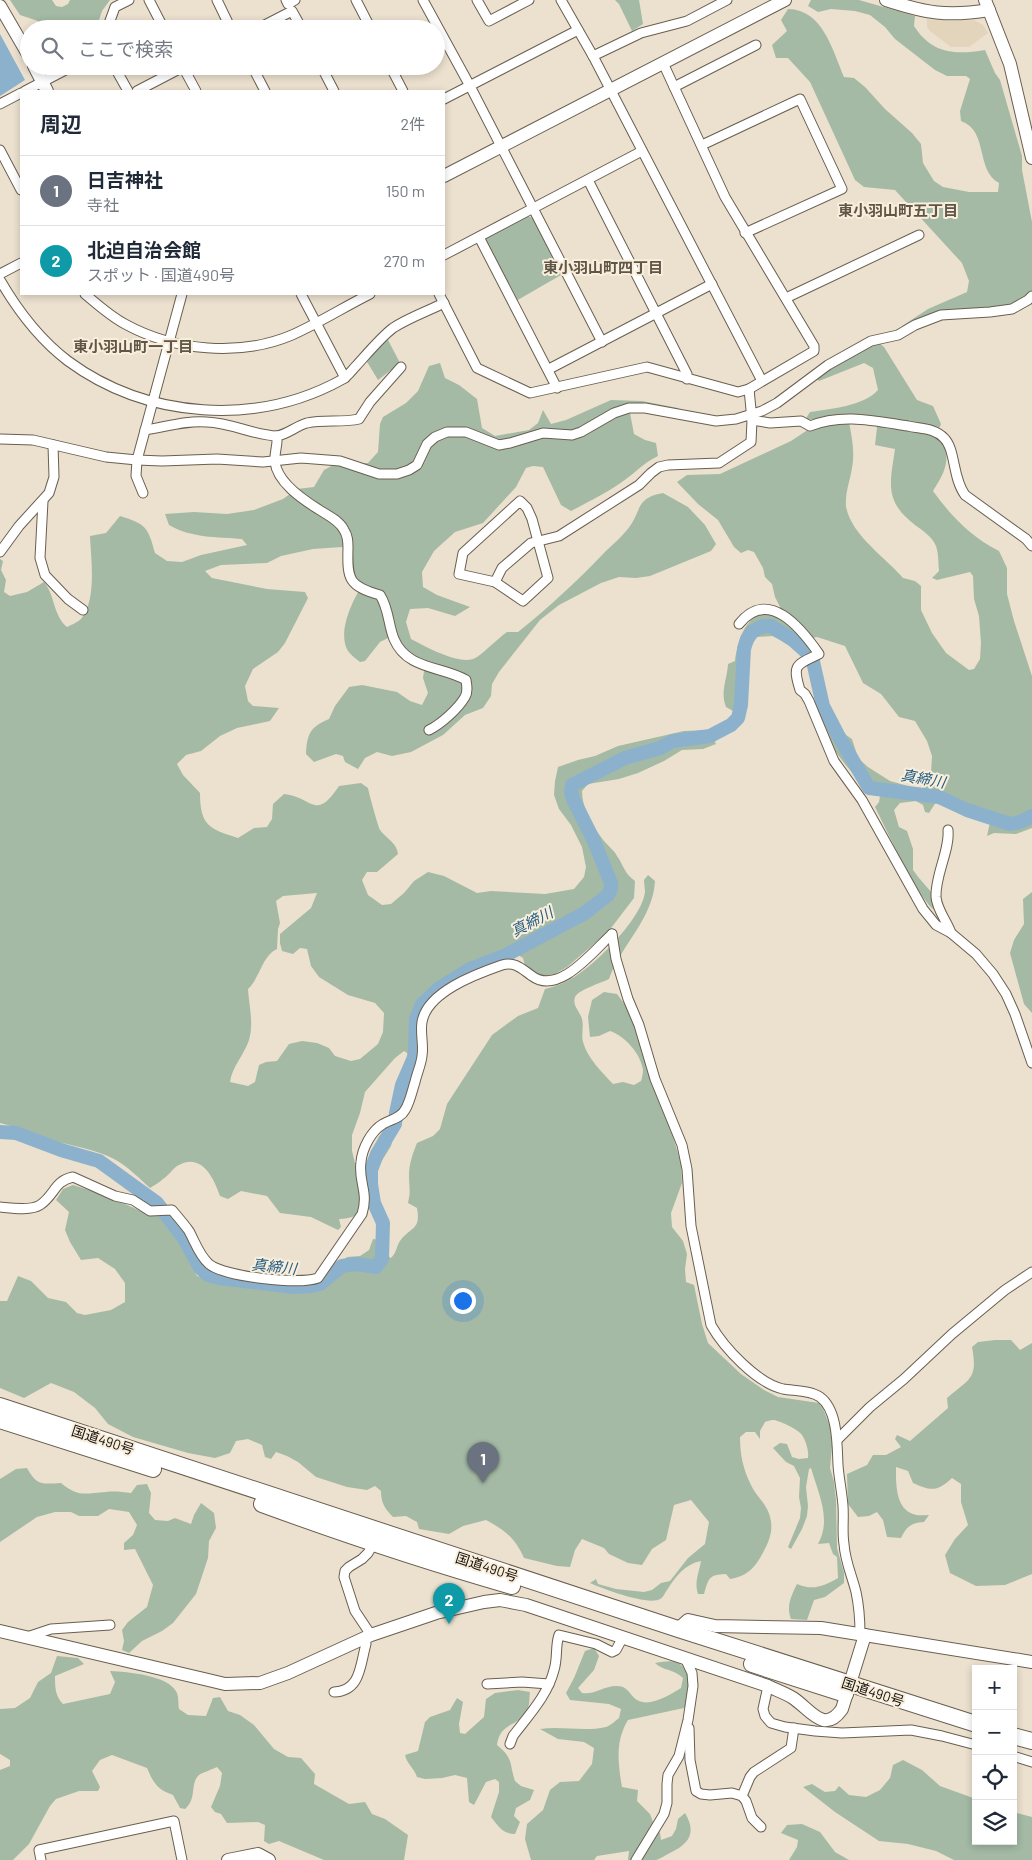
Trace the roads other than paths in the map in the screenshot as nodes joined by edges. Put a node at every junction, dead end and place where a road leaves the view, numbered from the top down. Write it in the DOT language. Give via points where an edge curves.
graph roads {
  1 [pos="129,0"];
  2 [pos="149,0"];
  3 [pos="216,0"];
  4 [pos="286,0"];
  5 [pos="295,0"];
  6 [pos="356,0"];
  7 [pos="423,0"];
  8 [pos="477,0"];
  9 [pos="529,0"];
  10 [pos="561,0"];
  11 [pos="727,0"];
  12 [pos="785,0"];
  13 [pos="886,0"];
  14 [pos="987,5"];
  15 [pos="1,10"];
  16 [pos="110,20"];
  17 [pos="159,20"];
  18 [pos="226,20"];
  19 [pos="274,20"];
  20 [pos="297,20"];
  21 [pos="366,20"];
  22 [pos="434,20"];
  23 [pos="578,30"];
  24 [pos="445,40"];
  25 [pos="20,41"];
  26 [pos="756,45"];
  27 [pos="593,56"];
  28 [pos="663,63"];
  29 [pos="39,75"];
  30 [pos="61,75"];
  31 [pos="119,75"];
  32 [pos="168,75"];
  33 [pos="188,75"];
  34 [pos="257,75"];
  35 [pos="326,75"];
  36 [pos="395,75"];
  37 [pos="470,86"];
  38 [pos="45,87"];
  39 [pos="674,87"];
  40 [pos="30,90"];
  41 [pos="127,90"];
  42 [pos="139,90"];
  43 [pos="196,90"];
  44 [pos="265,90"];
  45 [pos="333,90"];
  46 [pos="402,90"];
  47 [pos="610,90"];
  48 [pos="20,94"];
  49 [pos="445,99"];
  50 [pos="0,104"];
  51 [pos="702,145"];
  52 [pos="501,147"];
  53 [pos="0,150"];
  54 [pos="642,151"];
  55 [pos="1032,158"];
  56 [pos="2,161"];
  57 [pos="445,175"];
  58 [pos="588,180"];
  59 [pos="20,188"];
  60 [pos="534,209"];
  61 [pos="745,233"];
  62 [pos="919,235"];
  63 [pos="480,237"];
  64 [pos="445,254"];
  65 [pos="20,264"];
  66 [pos="0,274"];
  67 [pos="0,280"];
  68 [pos="712,284"];
  69 [pos="87,295"];
  70 [pos="182,295"];
  71 [pos="302,295"];
  72 [pos="368,295"];
  73 [pos="440,295"];
  74 [pos="1032,296"];
  75 [pos="786,298"];
  76 [pos="444,303"];
  77 [pos="656,313"];
  78 [pos="316,322"];
  79 [pos="169,342"];
  80 [pos="602,342"];
  81 [pos="401,367"];
  82 [pos="549,369"];
  83 [pos="345,378"];
  84 [pos="687,379"];
  85 [pos="762,381"];
  86 [pos="557,388"];
  87 [pos="748,389"];
  88 [pos="152,402"];
  89 [pos="752,417"];
  90 [pos="145,430"];
  91 [pos="277,436"];
  92 [pos="0,439"];
  93 [pos="53,445"];
  94 [pos="137,460"];
  95 [pos="274,461"];
  96 [pos="142,493"];
  97 [pos="43,501"];
  98 [pos="538,542"];
  99 [pos="1032,546"];
  100 [pos="0,552"];
  101 [pos="495,582"];
  102 [pos="83,610"];
  103 [pos="739,624"];
  104 [pos="429,730"];
  105 [pos="948,830"];
  106 [pos="951,933"];
  107 [pos="1032,1063"];
  108 [pos="0,1207"];
  109 [pos="1032,1272"];
  110 [pos="0,1406"];
  111 [pos="0,1420"];
  112 [pos="838,1439"];
  113 [pos="376,1537"];
  114 [pos="110,1625"];
  115 [pos="678,1629"];
  116 [pos="0,1631"];
  117 [pos="863,1634"];
  118 [pos="368,1636"];
  119 [pos="27,1637"];
  120 [pos="622,1637"];
  121 [pos="685,1658"];
  122 [pos="1032,1662"];
  123 [pos="486,1684"];
  124 [pos="549,1684"];
  125 [pos="768,1686"];
  126 [pos="848,1690"];
  127 [pos="334,1692"];
  128 [pos="688,1720"];
  129 [pos="972,1723"];
  130 [pos="794,1728"];
  131 [pos="972,1734"];
  132 [pos="510,1744"];
  133 [pos="972,1745"];
  134 [pos="1017,1757"];
  135 [pos="1032,1762"];
  136 [pos="742,1796"];
  137 [pos="761,1826"];
  138 [pos="41,1860"];
  139 [pos="182,1860"];
  140 [pos="228,1860"];
  141 [pos="269,1860"];
  142 [pos="636,1860"];
  1 -- 16 [label="street" via="115,7"];
  2 -- 17 [label="street"];
  3 -- 18 [label="street"];
  4 -- 5 [label="street" via="288,4"];
  6 -- 21 [label="street"];
  7 -- 22 [label="street"];
  8 -- 9 [label="street" via="489,21"];
  10 -- 23 [label="street"];
  11 -- 27 [label="street" via="687,21 641,33"];
  12 -- 28 [label="street"];
  13 -- 14 [label="street" via="941,14 962,14"];
  14 -- 55 [label="street" via="1010,64"];
  15 -- 25 [label="street"];
  19 -- 20 [label="street" via="292,11"];
  23 -- 27 [label="street"];
  23 -- 37 [label="street"];
  24 -- 37 [label="street"];
  26 -- 39 [label="street"];
  27 -- 47 [label="street"];
  28 -- 39 [label="street"];
  28 -- 47 [label="street"];
  29 -- 38 [label="street"];
  30 -- 38 [label="street"];
  31 -- 41 [label="street"];
  32 -- 42 [label="street"];
  33 -- 43 [label="street"];
  34 -- 44 [label="street"];
  35 -- 45 [label="street"];
  36 -- 46 [label="street"];
  37 -- 49 [label="street"];
  37 -- 52 [label="street"];
  38 -- 40 [label="street"];
  39 -- 51 [label="street"];
  47 -- 52 [label="street"];
  47 -- 54 [label="street"];
  48 -- 50 [label="street"];
  51 -- 61 [label="street" via="724,196"];
  51 -- 61 [label="street" via="800,99 842,189"];
  52 -- 57 [label="street"];
  52 -- 60 [label="street"];
  53 -- 56 [label="street"];
  54 -- 58 [label="street"];
  54 -- 68 [label="street"];
  56 -- 59 [label="street"];
  58 -- 60 [label="street"];
  58 -- 77 [label="street"];
  60 -- 63 [label="street"];
  60 -- 80 [label="street"];
  61 -- 75 [label="street"];
  62 -- 75 [label="street"];
  63 -- 64 [label="street"];
  63 -- 82 [label="street"];
  65 -- 66 [label="street"];
  67 -- 88 [label="street" via="23,317 67,360 109,386"];
  68 -- 77 [label="street"];
  68 -- 85 [label="street"];
  69 -- 79 [label="street" via="124,324"];
  70 -- 79 [label="street"];
  71 -- 78 [label="street"];
  72 -- 78 [label="street"];
  73 -- 76 [label="street"];
  74 -- 89 [label="street" via="1012,308 942,315 915,325 898,336 871,341 828,365 777,403"];
  75 -- 85 [label="street" via="814,350"];
  76 -- 83 [label="street" via="393,328"];
  76 -- 86 [label="street" via="477,368 530,393"];
  77 -- 80 [label="street"];
  77 -- 84 [label="street"];
  78 -- 79 [label="street" via="264,344 202,348"];
  78 -- 83 [label="street"];
  79 -- 88 [label="street"];
  80 -- 82 [label="street"];
  81 -- 91 [label="street" via="359,419 306,423"];
  82 -- 86 [label="street"];
  83 -- 88 [label="street" via="280,404 250,409 187,409"];
  84 -- 86 [label="street" via="647,368"];
  84 -- 87 [label="street" via="738,392"];
  85 -- 87 [label="street"];
  87 -- 89 [label="street"];
  88 -- 90 [label="street"];
  89 -- 95 [label="street" via="725,422 660,410 628,408 576,434 543,434 499,445 466,432 447,432 427,444 417,465 397,474 379,474 332,460 302,458"];
  89 -- 98 [label="street" via="751,442 719,463 659,467 639,485 571,529"];
  89 -- 99 [label="street" via="770,422 800,421 810,426 823,420 864,418 935,431 945,438 952,451 959,486 965,495"];
  90 -- 91 [label="street" via="191,421 230,425"];
  90 -- 94 [label="street"];
  91 -- 95 [label="street"];
  92 -- 93 [label="street" via="33,440"];
  93 -- 94 [label="street"];
  93 -- 97 [label="street" via="54,477"];
  94 -- 95 [label="street"];
  94 -- 96 [label="street" via="136,476"];
  95 -- 104 [label="street" via="284,481 311,505 338,521 348,539 350,579 361,589 380,595 395,641 408,658 466,680 465,697 445,720"];
  97 -- 100 [label="street"];
  97 -- 102 [label="street" via="40,558 44,575"];
  98 -- 101 [label="street" via="502,568"];
  98 -- 101 [label="street" via="548,578 523,601"];
  98 -- 101 [label="street" via="530,514 520,501 463,554 459,574"];
  103 -- 106 [label="street" via="746,614 756,609 771,610 797,627 819,654 798,666 795,673 800,690 809,701 834,761 862,800 923,909 936,925"];
  105 -- 106 [label="street" via="936,899"];
  106 -- 107 [label="street" via="976,954 1006,994"];
  108 -- 112 [label="street" via="35,1207 59,1183 73,1177 115,1196 133,1200 150,1211 172,1210 206,1261 222,1271 288,1281 318,1278 362,1214 365,1203 360,1162 366,1145 375,1130 404,1112 409,1104 422,1056 421,1024 428,1008 441,994 509,964 541,981 566,976 612,934 628,999 682,1145 691,1226 711,1325 730,1352 766,1384 822,1398"];
  109 -- 112 [label="street" via="952,1334"];
  110 -- 113 [label="highway, 国道490号"];
  111 -- 113 [label="highway, 国道490号" via="316,1524"];
  112 -- 117 [label="street" via="844,1545"];
  113 -- 115 [label="highway, 国道490号"];
  113 -- 118 [label="street" via="368,1553 345,1571 344,1577 355,1611"];
  113 -- 126 [label="highway, 国道490号" via="460,1571"];
  114 -- 119 [label="street" via="51,1629"];
  115 -- 117 [label="street" via="688,1620 715,1626 799,1627"];
  115 -- 126 [label="highway, 国道490号"];
  116 -- 119 [label="street"];
  117 -- 122 [label="street"];
  117 -- 126 [label="street"];
  118 -- 119 [label="street" via="288,1673 247,1684 225,1684"];
  118 -- 120 [label="street" via="436,1612 500,1600"];
  118 -- 127 [label="street" via="354,1683 343,1691"];
  120 -- 121 [label="street"];
  120 -- 124 [label="street" via="612,1652 596,1644 559,1635"];
  121 -- 125 [label="street"];
  121 -- 128 [label="street" via="692,1673 693,1686"];
  123 -- 124 [label="street"];
  124 -- 132 [label="street"];
  125 -- 126 [label="street" via="794,1698 821,1720 838,1715"];
  125 -- 130 [label="street" via="763,1708 765,1716 771,1723"];
  126 -- 129 [label="highway, 国道490号"];
  126 -- 131 [label="highway, 国道490号"];
  128 -- 136 [label="street" via="696,1791 700,1794 732,1793"];
  128 -- 142 [label="street" via="679,1756 668,1776 664,1814"];
  130 -- 133 [label="street" via="842,1732 912,1730"];
  130 -- 136 [label="street" via="791,1748 754,1772"];
  134 -- 135 [label="street"];
  136 -- 137 [label="street" via="752,1818"];
  138 -- 139 [label="street" via="40,1850 174,1821"];
  140 -- 141 [label="street" via="258,1854"];
}
